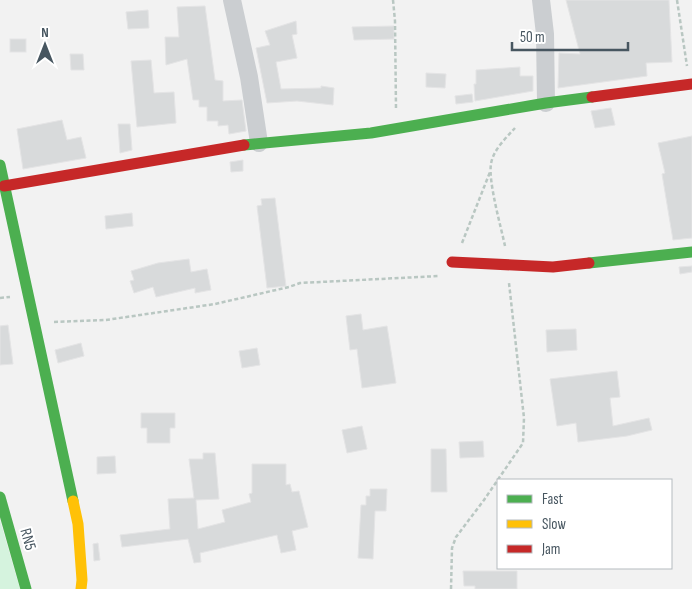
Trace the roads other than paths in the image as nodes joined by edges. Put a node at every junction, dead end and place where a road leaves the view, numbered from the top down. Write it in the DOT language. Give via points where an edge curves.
graph roads {
  1 [pos="232,0"];
  2 [pos="541,0"];
  3 [pos="691,84"];
  4 [pos="546,103"];
  5 [pos="259,143"];
  6 [pos="0,165"];
  7 [pos="4,186"];
  8 [pos="692,252"];
  9 [pos="452,262"];
  10 [pos="0,497"];
  11 [pos="26,589"];
  12 [pos="81,589"];
  1 -- 5 [label="street"];
  2 -- 4 [label="street"];
  3 -- 4 [label="street"];
  4 -- 5 [label="street" via="371,133"];
  5 -- 7 [label="street"];
  6 -- 7 [label="street"];
  7 -- 12 [label="street" via="78,524"];
  8 -- 9 [label="street" via="553,267"];
  10 -- 11 [label="street, RN5"];
}
